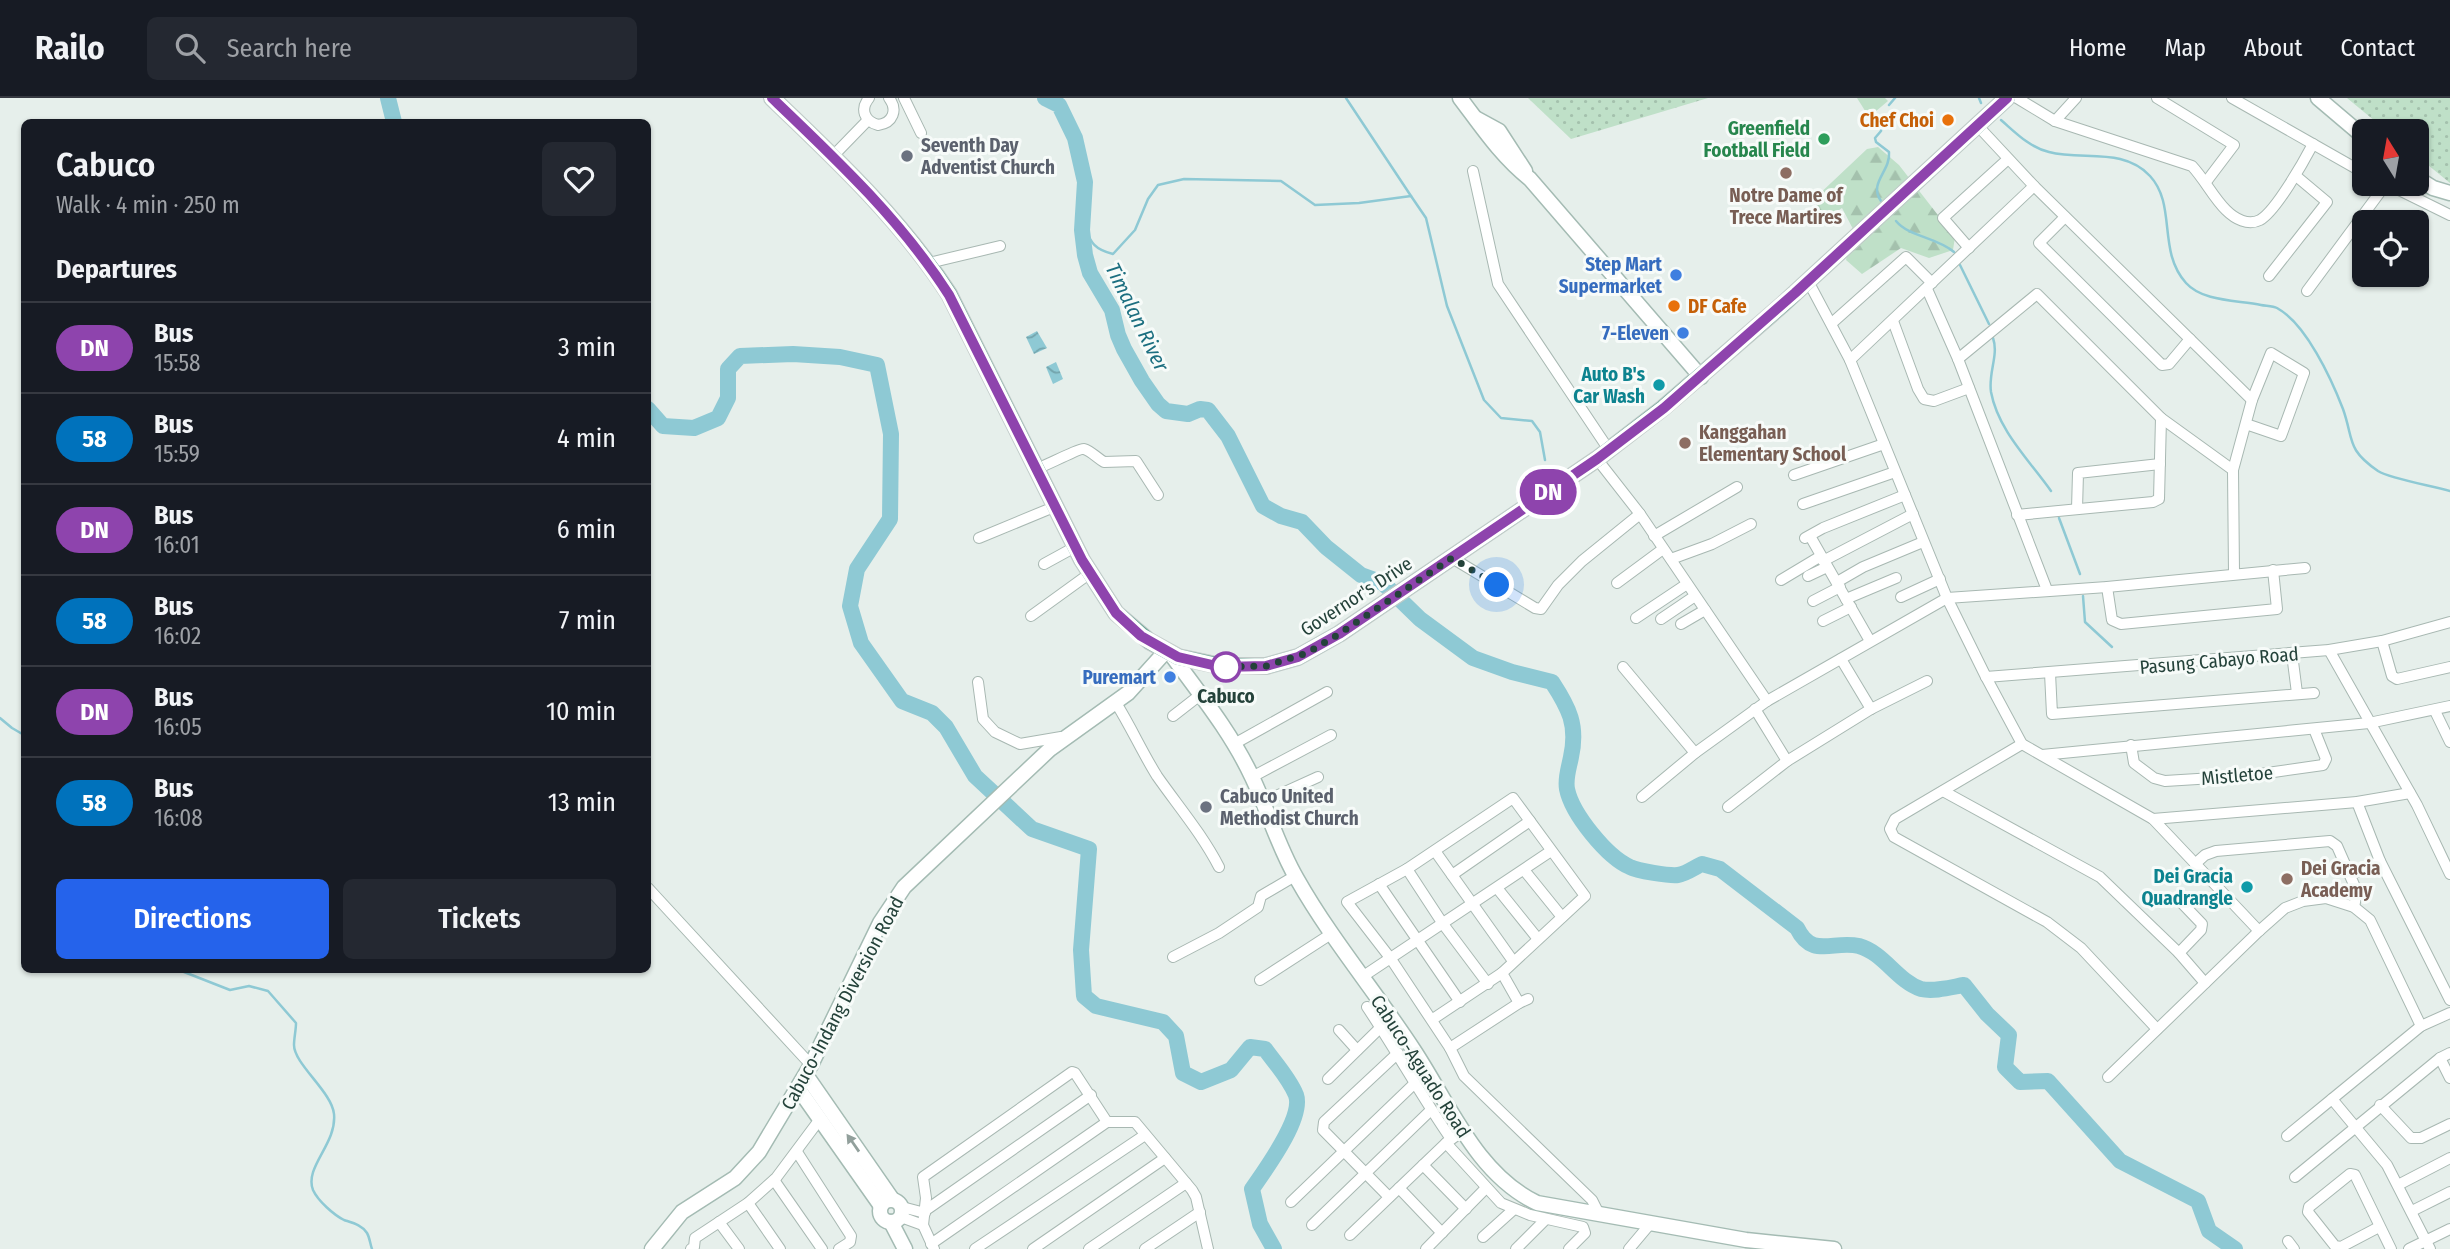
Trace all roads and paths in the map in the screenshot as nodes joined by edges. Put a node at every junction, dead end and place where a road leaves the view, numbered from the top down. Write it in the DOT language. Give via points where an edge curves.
graph roads {
  1 [pos="772,98"];
  2 [pos="869,98"];
  3 [pos="1460,98"];
  4 [pos="2007,98"];
  5 [pos="2017,98"];
  6 [pos="2076,98"];
  7 [pos="2157,98"];
  8 [pos="2232,98"];
  9 [pos="2318,98"];
  10 [pos="906,99"];
  11 [pos="892,103"];
  12 [pos="868,120"];
  13 [pos="2055,121"];
  14 [pos="1977,125"];
  15 [pos="2352,127"];
  16 [pos="921,133"];
  17 [pos="2313,144"];
  18 [pos="833,156"];
  19 [pos="2008,159"];
  20 [pos="2352,166"];
  21 [pos="1473,171"];
  22 [pos="2296,176"];
  23 [pos="2206,182"];
  24 [pos="2034,186"];
  25 [pos="2429,186"];
  26 [pos="2450,193"];
  27 [pos="2377,196"];
  28 [pos="2411,196"];
  29 [pos="2450,215"];
  30 [pos="2064,217"];
  31 [pos="1000,246"];
  32 [pos="1969,248"];
  33 [pos="929,263"];
  34 [pos="2269,276"];
  35 [pos="1808,281"];
  36 [pos="1929,286"];
  37 [pos="2307,291"];
  38 [pos="1893,321"];
  39 [pos="1832,323"];
  40 [pos="2190,340"];
  41 [pos="1958,359"];
  42 [pos="1850,360"];
  43 [pos="1701,377"];
  44 [pos="1969,388"];
  45 [pos="2252,400"];
  46 [pos="2161,418"];
  47 [pos="2245,424"];
  48 [pos="1884,444"];
  49 [pos="1603,454"];
  50 [pos="2160,464"];
  51 [pos="1036,469"];
  52 [pos="2232,470"];
  53 [pos="1895,472"];
  54 [pos="1794,475"];
  55 [pos="1737,487"];
  56 [pos="1158,495"];
  57 [pos="1905,495"];
  58 [pos="1802,504"];
  59 [pos="1054,507"];
  60 [pos="2077,509"];
  61 [pos="1640,514"];
  62 [pos="1913,514"];
  63 [pos="2017,514"];
  64 [pos="1751,524"];
  65 [pos="1654,536"];
  66 [pos="979,538"];
  67 [pos="1923,542"];
  68 [pos="1075,547"];
  69 [pos="1663,549"];
  70 [pos="1452,558"];
  71 [pos="1671,559"];
  72 [pos="1823,561"];
  73 [pos="1044,564"];
  74 [pos="2305,568"];
  75 [pos="2273,570"];
  76 [pos="2234,573"];
  77 [pos="1089,574"];
  78 [pos="1808,576"];
  79 [pos="1896,578"];
  80 [pos="1940,579"];
  81 [pos="1781,580"];
  82 [pos="1617,583"];
  83 [pos="1687,584"];
  84 [pos="1839,585"];
  85 [pos="2107,587"];
  86 [pos="2047,590"];
  87 [pos="1695,596"];
  88 [pos="1901,597"];
  89 [pos="1947,598"];
  90 [pos="1813,601"];
  91 [pos="1849,603"];
  92 [pos="1705,610"];
  93 [pos="1031,616"];
  94 [pos="1636,618"];
  95 [pos="1661,619"];
  96 [pos="1823,621"];
  97 [pos="2450,622"];
  98 [pos="1681,624"];
  99 [pos="1870,641"];
  100 [pos="2382,641"];
  101 [pos="2329,650"];
  102 [pos="1168,652"];
  103 [pos="2292,654"];
  104 [pos="1841,659"];
  105 [pos="1623,667"];
  106 [pos="2450,667"];
  107 [pos="2050,673"];
  108 [pos="1986,677"];
  109 [pos="1927,681"];
  110 [pos="978,682"];
  111 [pos="1326,692"];
  112 [pos="2297,693"];
  113 [pos="2314,694"];
  114 [pos="1200,695"];
  115 [pos="1767,701"];
  116 [pos="1116,703"];
  117 [pos="2450,706"];
  118 [pos="1755,709"];
  119 [pos="1871,709"];
  120 [pos="2435,711"];
  121 [pos="1173,716"];
  122 [pos="2369,723"];
  123 [pos="2314,729"];
  124 [pos="1331,735"];
  125 [pos="1065,737"];
  126 [pos="2450,742"];
  127 [pos="1234,744"];
  128 [pos="2022,744"];
  129 [pos="2131,745"];
  130 [pos="1695,753"];
  131 [pos="2042,755"];
  132 [pos="1787,761"];
  133 [pos="1252,777"];
  134 [pos="1318,777"];
  135 [pos="1943,791"];
  136 [pos="2410,793"];
  137 [pos="1642,797"];
  138 [pos="1263,802"];
  139 [pos="2357,802"];
  140 [pos="1728,807"];
  141 [pos="2152,819"];
  142 [pos="1530,821"];
  143 [pos="1435,851"];
  144 [pos="1552,851"];
  145 [pos="2380,861"];
  146 [pos="2195,864"];
  147 [pos="1219,867"];
  148 [pos="1407,869"];
  149 [pos="1524,870"];
  150 [pos="2450,874"];
  151 [pos="2350,875"];
  152 [pos="1295,876"];
  153 [pos="1452,876"];
  154 [pos="1379,884"];
  155 [pos="1497,887"];
  156 [pos="651,892"];
  157 [pos="2178,899"];
  158 [pos="1471,904"];
  159 [pos="2354,907"];
  160 [pos="1562,917"];
  161 [pos="1443,924"];
  162 [pos="2259,931"];
  163 [pos="1331,934"];
  164 [pos="1538,939"];
  165 [pos="1417,941"];
  166 [pos="2179,953"];
  167 [pos="1173,957"];
  168 [pos="1391,958"];
  169 [pos="1513,961"];
  170 [pos="1502,973"];
  171 [pos="1362,977"];
  172 [pos="1260,980"];
  173 [pos="2205,983"];
  174 [pos="1488,984"];
  175 [pos="2450,1000"];
  176 [pos="1460,1002"];
  177 [pos="1367,1007"];
  178 [pos="2450,1013"];
  179 [pos="1433,1019"];
  180 [pos="2421,1026"];
  181 [pos="1381,1027"];
  182 [pos="2157,1029"];
  183 [pos="1339,1030"];
  184 [pos="1450,1048"];
  185 [pos="1357,1051"];
  186 [pos="1398,1053"];
  187 [pos="2445,1055"];
  188 [pos="805,1076"];
  189 [pos="2109,1077"];
  190 [pos="2450,1078"];
  191 [pos="1328,1079"];
  192 [pos="1415,1083"];
  193 [pos="1091,1095"];
  194 [pos="2332,1099"];
  195 [pos="2381,1105"];
  196 [pos="1431,1110"];
  197 [pos="820,1119"];
  198 [pos="1107,1122"];
  199 [pos="2450,1124"];
  200 [pos="2354,1127"];
  201 [pos="1145,1135"];
  202 [pos="2287,1136"];
  203 [pos="1453,1137"];
  204 [pos="1344,1151"];
  205 [pos="797,1152"];
  206 [pos="1166,1158"];
  207 [pos="2450,1158"];
  208 [pos="1423,1165"];
  209 [pos="1365,1172"];
  210 [pos="2295,1177"];
  211 [pos="774,1180"];
  212 [pos="1185,1183"];
  213 [pos="2399,1185"];
  214 [pos="1399,1188"];
  215 [pos="1486,1188"];
  216 [pos="2450,1192"];
  217 [pos="1390,1197"];
  218 [pos="1290,1202"];
  219 [pos="747,1203"];
  220 [pos="1466,1209"];
  221 [pos="1513,1210"];
  222 [pos="925,1211"];
  223 [pos="2412,1211"];
  224 [pos="894,1212"];
  225 [pos="1200,1212"];
  226 [pos="1600,1214"];
  227 [pos="1546,1219"];
  228 [pos="719,1222"];
  229 [pos="1650,1224"];
  230 [pos="923,1225"];
  231 [pos="1312,1225"];
  232 [pos="2379,1227"];
  233 [pos="2450,1229"];
  234 [pos="1442,1233"];
  235 [pos="1350,1235"];
  236 [pos="1483,1237"];
  237 [pos="902,1243"];
  238 [pos="2428,1245"];
  239 [pos="933,1246"];
  240 [pos="1205,1247"];
  241 [pos="693,1248"];
  242 [pos="652,1249"];
  243 [pos="739,1249"];
  244 [pos="780,1249"];
  245 [pos="822,1249"];
  246 [pos="839,1249"];
  247 [pos="975,1249"];
  248 [pos="1033,1249"];
  249 [pos="1089,1249"];
  250 [pos="1145,1249"];
  251 [pos="1426,1249"];
  252 [pos="1516,1249"];
  253 [pos="1569,1249"];
  254 [pos="1629,1249"];
  255 [pos="1834,1249"];
  256 [pos="2391,1249"];
  257 [pos="2409,1249"];
  1 -- 18 [label="main road, Governor's Drive"];
  2 -- 12 [label="street" via="864,108"];
  3 -- 43 [label="street" via="1475,118 1499,131 1530,179"];
  4 -- 14 [label="main road, Governor's Drive"];
  5 -- 13 [label="street"];
  6 -- 13 [label="street"];
  7 -- 23 [label="street" via="2234,145"];
  8 -- 17 [label="street"];
  9 -- 15 [label="street"];
  10 -- 11 [label="street"];
  10 -- 16 [label="street"];
  11 -- 12 [label="street" via="888,122 878,125"];
  12 -- 18 [label="street"];
  13 -- 23 [label="street" via="2192,166"];
  14 -- 19 [label="street"];
  14 -- 35 [label="main road, Governor's Drive"];
  17 -- 20 [label="street"];
  17 -- 22 [label="street"];
  18 -- 33 [label="main road, Governor's Drive"];
  19 -- 24 [label="street"];
  19 -- 32 [label="street" via="1943,218"];
  21 -- 49 [label="street" via="1498,284"];
  22 -- 23 [label="street" via="2263,219 2252,222 2240,221 2225,210"];
  22 -- 34 [label="street" via="2327,202"];
  24 -- 30 [label="street"];
  24 -- 32 [label="street"];
  25 -- 26 [label="street"];
  27 -- 37 [label="street"];
  28 -- 29 [label="street"];
  30 -- 40 [label="street"];
  30 -- 40 [label="street" via="2039,243 2162,365 2169,364"];
  31 -- 33 [label="street"];
  32 -- 36 [label="street"];
  33 -- 51 [label="main road, Governor's Drive"];
  35 -- 39 [label="street"];
  35 -- 43 [label="main road, Governor's Drive"];
  36 -- 38 [label="street"];
  36 -- 39 [label="street" via="1906,257"];
  36 -- 41 [label="street"];
  38 -- 42 [label="street"];
  38 -- 44 [label="street" via="1924,399 1934,401"];
  39 -- 42 [label="street"];
  40 -- 45 [label="street"];
  41 -- 44 [label="street"];
  41 -- 46 [label="street" via="2037,294"];
  42 -- 48 [label="street"];
  43 -- 49 [label="main road, Governor's Drive"];
  44 -- 63 [label="street"];
  45 -- 47 [label="street"];
  45 -- 47 [label="street" via="2271,353 2304,373 2281,436"];
  46 -- 50 [label="street"];
  46 -- 52 [label="street"];
  47 -- 52 [label="street"];
  48 -- 53 [label="street"];
  48 -- 54 [label="street"];
  49 -- 61 [label="street"];
  49 -- 70 [label="main road, Governor's Drive"];
  50 -- 60 [label="street" via="2159,499"];
  50 -- 60 [label="street" via="2078,473"];
  51 -- 56 [label="street" via="1079,448 1087,449 1104,462 1136,461"];
  51 -- 59 [label="main road, Governor's Drive"];
  52 -- 76 [label="street"];
  53 -- 57 [label="street"];
  53 -- 58 [label="street"];
  55 -- 65 [label="street"];
  57 -- 62 [label="street"];
  57 -- 72 [label="street" via="1807,538"];
  59 -- 66 [label="street"];
  59 -- 68 [label="main road, Governor's Drive"];
  60 -- 63 [label="street"];
  61 -- 65 [label="street"];
  61 -- 70 [label="street" via="1582,561 1541,609"];
  62 -- 67 [label="street"];
  62 -- 72 [label="street"];
  63 -- 86 [label="street"];
  64 -- 71 [label="street"];
  65 -- 69 [label="street"];
  67 -- 80 [label="street"];
  67 -- 84 [label="street" via="1863,568"];
  68 -- 73 [label="street"];
  68 -- 77 [label="main road, Governor's Drive"];
  69 -- 71 [label="street"];
  69 -- 82 [label="street"];
  70 -- 102 [label="main road, Governor's Drive" via="1314,649 1277,664 1221,667"];
  71 -- 83 [label="street"];
  72 -- 78 [label="street"];
  72 -- 81 [label="street"];
  72 -- 84 [label="street"];
  74 -- 75 [label="street"];
  75 -- 76 [label="street"];
  75 -- 85 [label="street" via="2277,609 2122,624 2112,620"];
  76 -- 85 [label="street"];
  77 -- 93 [label="street"];
  77 -- 102 [label="main road, Governor's Drive" via="1123,620"];
  79 -- 91 [label="street"];
  80 -- 88 [label="street"];
  80 -- 89 [label="street"];
  83 -- 87 [label="street"];
  83 -- 94 [label="street"];
  84 -- 90 [label="street"];
  84 -- 91 [label="street"];
  85 -- 86 [label="street"];
  86 -- 89 [label="street"];
  87 -- 92 [label="street"];
  87 -- 95 [label="street"];
  89 -- 99 [label="street"];
  89 -- 108 [label="street"];
  91 -- 96 [label="street"];
  91 -- 99 [label="street"];
  92 -- 98 [label="street"];
  92 -- 115 [label="street"];
  97 -- 100 [label="street, Pasung Cabayo Road"];
  99 -- 104 [label="street"];
  100 -- 101 [label="street, Pasung Cabayo Road"];
  100 -- 106 [label="street" via="2392,676 2397,679"];
  101 -- 103 [label="street, Pasung Cabayo Road"];
  101 -- 122 [label="street"];
  102 -- 114 [label="street, Cabuco-Aguado Road"];
  102 -- 116 [label="street, Cabuco-Indang Diversion Road"];
  103 -- 107 [label="street, Pasung Cabayo Road"];
  103 -- 112 [label="street"];
  104 -- 115 [label="street"];
  104 -- 119 [label="street"];
  105 -- 130 [label="street"];
  107 -- 108 [label="street, Pasung Cabayo Road"];
  107 -- 112 [label="street" via="2052,714"];
  108 -- 128 [label="street"];
  109 -- 119 [label="street"];
  110 -- 125 [label="street" via="983,719 995,732 1020,744"];
  111 -- 127 [label="street"];
  112 -- 113 [label="street"];
  114 -- 121 [label="street"];
  114 -- 127 [label="street, Cabuco-Aguado Road"];
  115 -- 118 [label="street"];
  116 -- 125 [label="street, Cabuco-Indang Diversion Road"];
  116 -- 147 [label="street" via="1157,775"];
  117 -- 120 [label="street"];
  118 -- 130 [label="street"];
  118 -- 132 [label="street"];
  119 -- 132 [label="street"];
  120 -- 122 [label="street"];
  120 -- 126 [label="street"];
  122 -- 123 [label="street"];
  122 -- 136 [label="street"];
  123 -- 129 [label="street"];
  123 -- 129 [label="street, Mistletoe" via="2326,759 2323,765 2246,776 2165,781 2134,763"];
  124 -- 133 [label="street"];
  125 -- 188 [label="street, Cabuco-Indang Diversion Road" via="927,864 892,904"];
  127 -- 133 [label="street, Cabuco-Aguado Road"];
  128 -- 131 [label="street"];
  128 -- 135 [label="street"];
  129 -- 131 [label="street"];
  130 -- 137 [label="street"];
  131 -- 141 [label="street"];
  132 -- 140 [label="street"];
  133 -- 138 [label="street, Cabuco-Aguado Road"];
  134 -- 138 [label="street"];
  135 -- 166 [label="street" via="2100,877"];
  135 -- 182 [label="street" via="1895,819 1890,829 1894,837 2047,922 2081,948"];
  136 -- 139 [label="street"];
  136 -- 150 [label="street"];
  138 -- 152 [label="street, Cabuco-Aguado Road"];
  139 -- 141 [label="street"];
  139 -- 145 [label="street"];
  141 -- 146 [label="street"];
  142 -- 143 [label="street" via="1513,798"];
  142 -- 144 [label="street"];
  142 -- 153 [label="street"];
  143 -- 148 [label="street"];
  143 -- 153 [label="street"];
  144 -- 149 [label="street"];
  144 -- 160 [label="street" via="1585,896"];
  145 -- 151 [label="street"];
  145 -- 175 [label="street"];
  146 -- 151 [label="street" via="2216,851 2330,841"];
  146 -- 162 [label="street"];
  148 -- 154 [label="street"];
  148 -- 161 [label="street"];
  149 -- 155 [label="street"];
  149 -- 160 [label="street"];
  151 -- 159 [label="street" via="2357,892"];
  152 -- 163 [label="street, Cabuco-Aguado Road"];
  152 -- 167 [label="street" via="1261,896 1258,907 1219,933"];
  153 -- 158 [label="street"];
  154 -- 165 [label="street"];
  154 -- 168 [label="street" via="1347,902"];
  155 -- 158 [label="street"];
  155 -- 164 [label="street"];
  156 -- 188 [label="street"];
  157 -- 166 [label="street" via="2202,924"];
  158 -- 161 [label="street"];
  158 -- 169 [label="street"];
  159 -- 162 [label="street" via="2326,898 2303,901 2285,908"];
  159 -- 180 [label="street" via="2370,920"];
  160 -- 164 [label="street"];
  161 -- 165 [label="street"];
  161 -- 174 [label="street"];
  162 -- 173 [label="street"];
  163 -- 171 [label="street, Cabuco-Aguado Road"];
  163 -- 172 [label="street"];
  164 -- 169 [label="street"];
  165 -- 168 [label="street"];
  165 -- 176 [label="street"];
  166 -- 173 [label="street"];
  168 -- 171 [label="street"];
  168 -- 179 [label="street"];
  169 -- 170 [label="street"];
  170 -- 174 [label="street"];
  170 -- 184 [label="street" via="1524,1001"];
  171 -- 203 [label="street, Cabuco-Aguado Road" via="1413,1048"];
  173 -- 182 [label="street"];
  174 -- 176 [label="street"];
  176 -- 179 [label="street"];
  177 -- 181 [label="street"];
  178 -- 180 [label="street"];
  179 -- 184 [label="street"];
  180 -- 194 [label="street"];
  181 -- 185 [label="street"];
  181 -- 186 [label="street"];
  182 -- 189 [label="street"];
  183 -- 185 [label="street"];
  184 -- 226 [label="street" via="1464,1076 1592,1200"];
  185 -- 191 [label="street"];
  186 -- 192 [label="street"];
  186 -- 204 [label="street" via="1324,1122 1323,1130"];
  187 -- 190 [label="street"];
  187 -- 195 [label="street"];
  188 -- 197 [label="street"];
  224 -- 188 [label="street, one-way"];
  188 -- 242 [label="street, Cabuco-Indang Diversion Road" via="745,1169 688,1207"];
  192 -- 196 [label="street"];
  192 -- 204 [label="street"];
  193 -- 198 [label="street"];
  193 -- 222 [label="street"];
  193 -- 222 [label="street" via="1072,1072 983,1134 923,1177"];
  194 -- 200 [label="street"];
  194 -- 202 [label="street"];
  195 -- 199 [label="street" via="2411,1138"];
  195 -- 200 [label="street"];
  196 -- 203 [label="street"];
  196 -- 209 [label="street"];
  197 -- 205 [label="street"];
  197 -- 224 [label="street"];
  198 -- 201 [label="street" via="1135,1122"];
  198 -- 239 [label="street"];
  200 -- 210 [label="street"];
  200 -- 213 [label="street"];
  201 -- 206 [label="street"];
  201 -- 247 [label="street"];
  203 -- 208 [label="street"];
  203 -- 215 [label="street"];
  203 -- 226 [label="street, Cabuco-Aguado Road" via="1520,1195 1537,1203"];
  204 -- 209 [label="street"];
  204 -- 218 [label="street"];
  205 -- 211 [label="street"];
  205 -- 246 [label="street" via="851,1236"];
  206 -- 212 [label="street"];
  206 -- 248 [label="street"];
  207 -- 213 [label="street"];
  208 -- 214 [label="street"];
  208 -- 220 [label="street"];
  209 -- 217 [label="street"];
  209 -- 231 [label="street"];
  211 -- 219 [label="street"];
  211 -- 245 [label="street"];
  212 -- 225 [label="street"];
  212 -- 249 [label="street"];
  213 -- 223 [label="street"];
  214 -- 217 [label="street"];
  214 -- 234 [label="street"];
  215 -- 220 [label="street"];
  215 -- 221 [label="street"];
  216 -- 223 [label="street"];
  217 -- 235 [label="street"];
  219 -- 228 [label="street"];
  219 -- 244 [label="street"];
  220 -- 234 [label="street"];
  221 -- 227 [label="street"];
  221 -- 236 [label="street"];
  222 -- 224 [label="street"];
  222 -- 230 [label="street"];
  223 -- 238 [label="street"];
  224 -- 230 [label="street"];
  224 -- 237 [label="street"];
  225 -- 240 [label="street"];
  225 -- 250 [label="street"];
  226 -- 229 [label="street, Cabuco-Aguado Road"];
  227 -- 252 [label="street"];
  227 -- 253 [label="street" via="1586,1230"];
  228 -- 241 [label="street" via="695,1238"];
  228 -- 243 [label="street"];
  229 -- 254 [label="street"];
  229 -- 255 [label="street, Cabuco-Aguado Road"];
  230 -- 239 [label="street"];
  232 -- 232 [label="street" via="2355,1175 2350,1174 2309,1207 2308,1212 2341,1247"];
  232 -- 256 [label="street"];
  233 -- 238 [label="street"];
  234 -- 251 [label="street"];
  238 -- 257 [label="street"];
}
